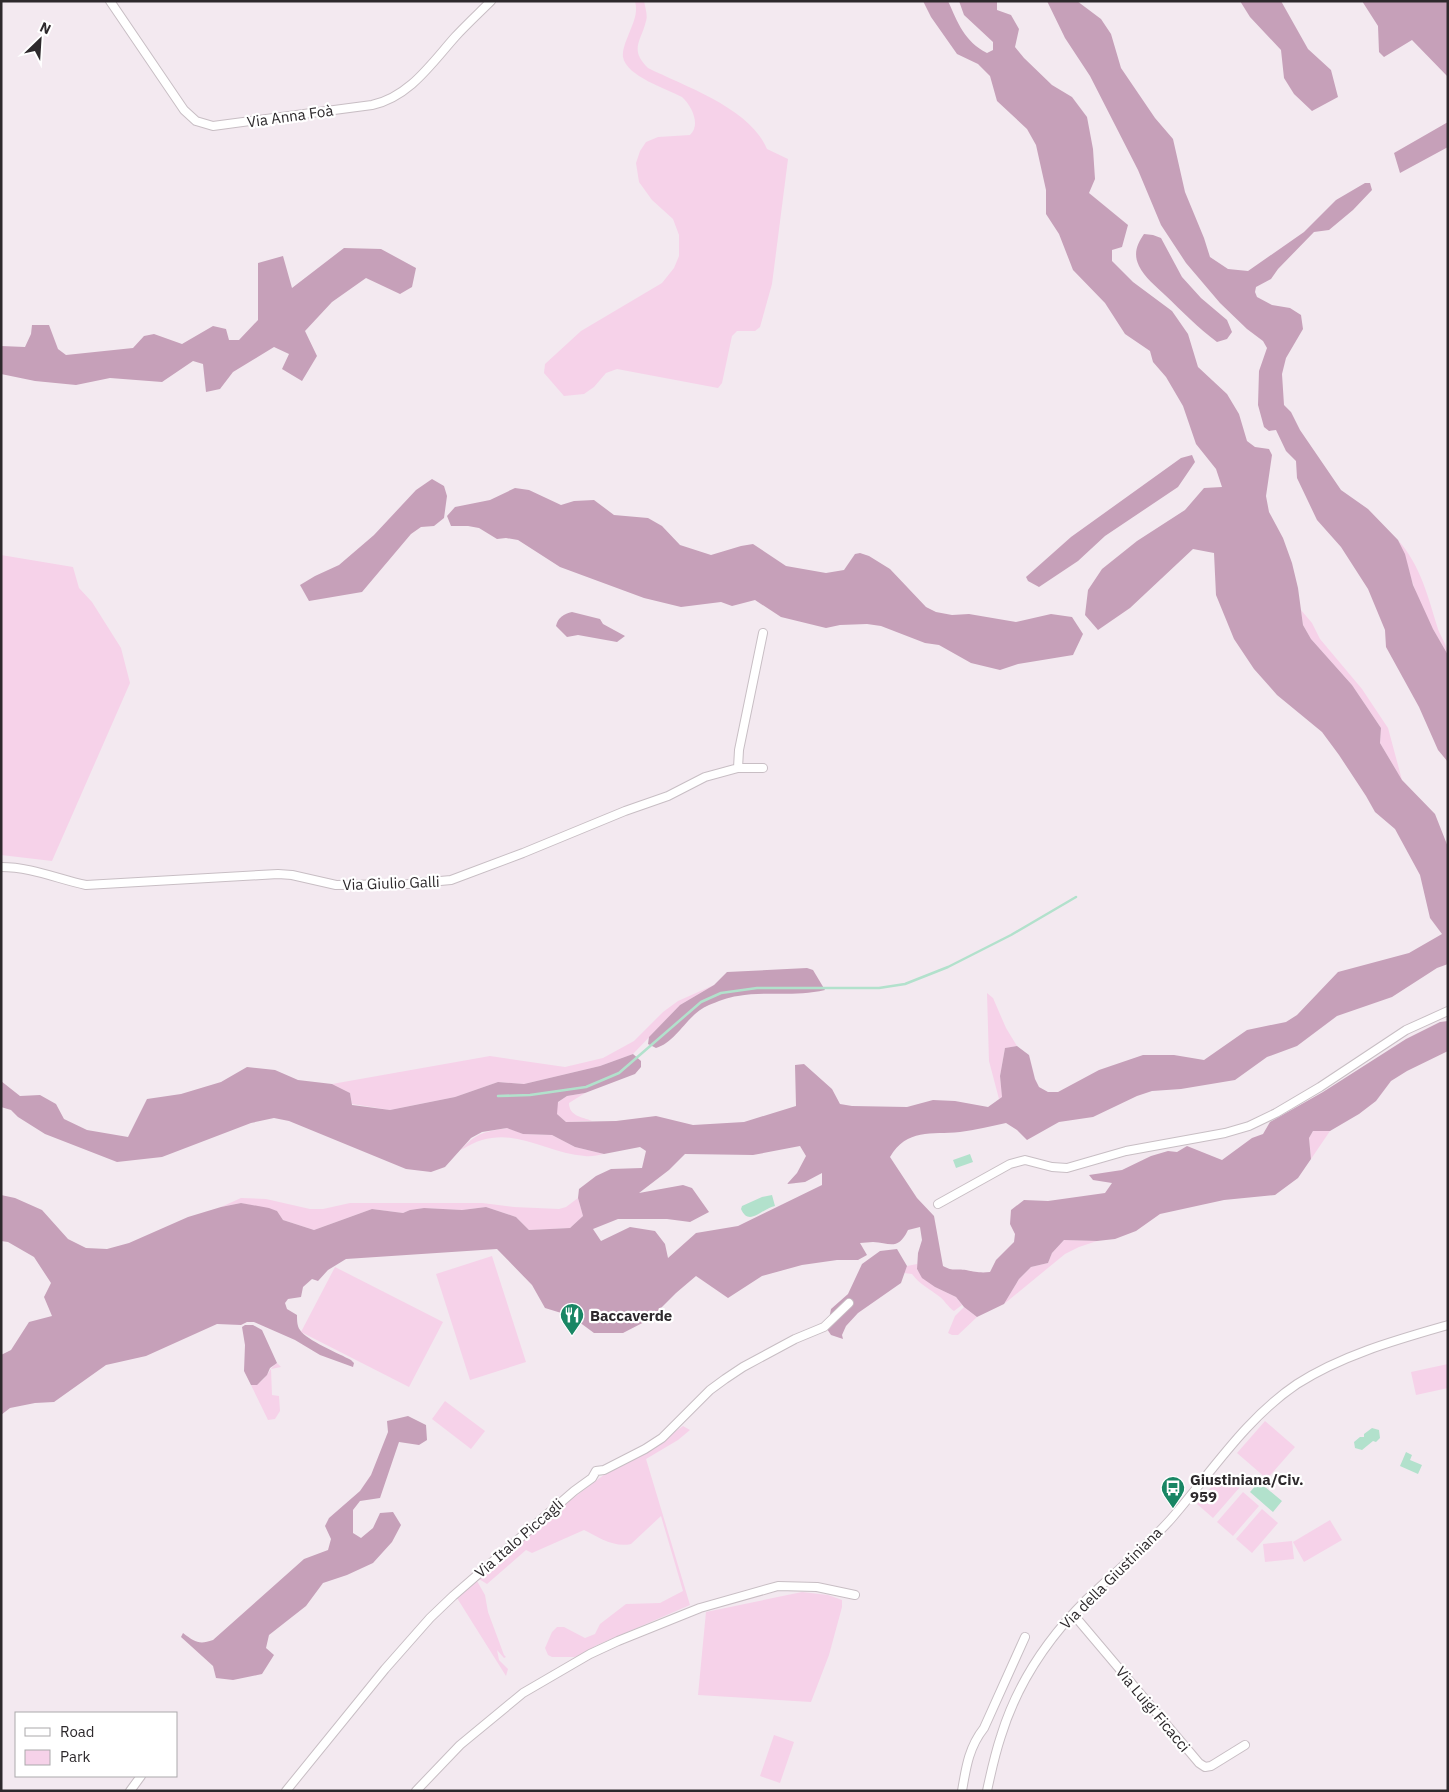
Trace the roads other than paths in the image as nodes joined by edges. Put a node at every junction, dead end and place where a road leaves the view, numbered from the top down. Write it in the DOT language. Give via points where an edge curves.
graph roads {
  1 [pos="110,1"];
  2 [pos="491,1"];
  3 [pos="763,634"];
  4 [pos="738,768"];
  5 [pos="763,768"];
  6 [pos="1,867"];
  7 [pos="1448,1011"];
  8 [pos="938,1204"];
  9 [pos="849,1303"];
  10 [pos="1448,1326"];
  11 [pos="855,1595"];
  12 [pos="1073,1614"];
  13 [pos="1025,1637"];
  14 [pos="1245,1745"];
  15 [pos="140,1777"];
  16 [pos="130,1791"];
  17 [pos="286,1791"];
  18 [pos="416,1791"];
  19 [pos="962,1791"];
  20 [pos="987,1791"];
  1 -- 2 [label="street, Via Anna Foà" via="184,110 196,121 213,126 385,101 406,89"];
  3 -- 4 [label="street"];
  4 -- 5 [label="street, Via Giulio Galli"];
  4 -- 6 [label="street, Via Giulio Galli" via="705,777 668,796 452,880 336,885 286,874 86,885 35,870"];
  7 -- 8 [label="street" via="1406,1030 1329,1081 1249,1126 1126,1151 1067,1168 1019,1161"];
  9 -- 17 [label="street, Via Italo Piccagli" via="824,1327 795,1339 725,1379 654,1443 604,1470 596,1471 592,1478 453,1596 419,1630"];
  10 -- 12 [label="street, Via della Giustiniana" via="1340,1361 1290,1389 1242,1434 1159,1532"];
  11 -- 18 [label="street" via="810,1586 773,1587 700,1608 618,1640 523,1694 460,1744"];
  12 -- 14 [label="street, Via Luigi Ficacci" via="1199,1763 1211,1766"];
  12 -- 20 [label="street, Via della Giustiniana" via="1042,1651 1014,1700"];
  13 -- 19 [label="street" via="984,1728 968,1755"];
  15 -- 16 [label="street"];
}
